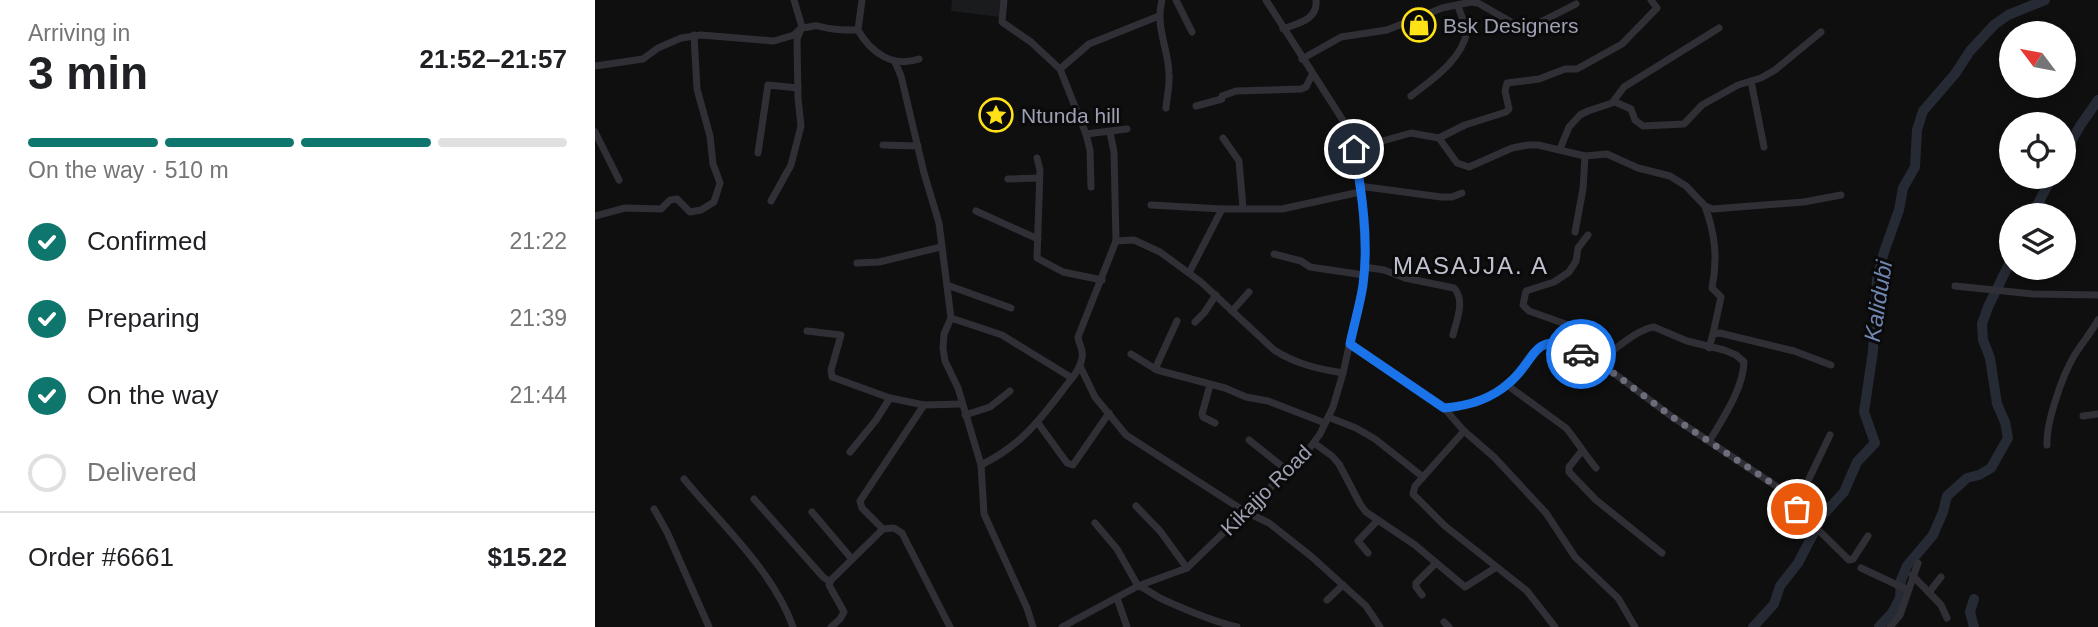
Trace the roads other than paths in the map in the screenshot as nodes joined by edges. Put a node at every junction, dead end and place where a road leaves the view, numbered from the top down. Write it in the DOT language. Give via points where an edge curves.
graph roads {
  1 [pos="795,0"];
  2 [pos="862,0"];
  3 [pos="1004,0"];
  4 [pos="1162,0"];
  5 [pos="1177,0"];
  6 [pos="1266,0"];
  7 [pos="1316,0"];
  8 [pos="1651,0"];
  9 [pos="1576,4"];
  10 [pos="1458,6"];
  11 [pos="1159,16"];
  12 [pos="802,27"];
  13 [pos="1719,28"];
  14 [pos="1283,29"];
  15 [pos="858,30"];
  16 [pos="1192,32"];
  17 [pos="1821,32"];
  18 [pos="694,35"];
  19 [pos="919,59"];
  20 [pos="1302,59"];
  21 [pos="895,62"];
  22 [pos="595,66"];
  23 [pos="1060,69"];
  24 [pos="1313,75"];
  25 [pos="1751,82"];
  26 [pos="798,88"];
  27 [pos="1411,96"];
  28 [pos="1615,102"];
  29 [pos="1196,106"];
  30 [pos="1166,108"];
  31 [pos="1127,129"];
  32 [pos="595,131"];
  33 [pos="1110,132"];
  34 [pos="1086,134"];
  35 [pos="1223,138"];
  36 [pos="1439,138"];
  37 [pos="883,145"];
  38 [pos="918,146"];
  39 [pos="1763,148"];
  40 [pos="1354,149"];
  41 [pos="1560,149"];
  42 [pos="758,153"];
  43 [pos="1585,156"];
  44 [pos="1037,158"];
  45 [pos="1039,177"];
  46 [pos="1008,179"];
  47 [pos="619,180"];
  48 [pos="1091,187"];
  49 [pos="1360,189"];
  50 [pos="1462,193"];
  51 [pos="1841,195"];
  52 [pos="771,201"];
  53 [pos="1151,205"];
  54 [pos="1705,206"];
  55 [pos="1243,208"];
  56 [pos="1222,209"];
  57 [pos="977,211"];
  58 [pos="595,216"];
  59 [pos="1575,232"];
  60 [pos="1588,235"];
  61 [pos="1038,239"];
  62 [pos="1116,242"];
  63 [pos="941,247"];
  64 [pos="1274,254"];
  65 [pos="857,263"];
  66 [pos="1364,271"];
  67 [pos="1189,273"];
  68 [pos="1101,280"];
  69 [pos="947,285"];
  70 [pos="1955,286"];
  71 [pos="1249,292"];
  72 [pos="1216,295"];
  73 [pos="2098,295"];
  74 [pos="1011,308"];
  75 [pos="1232,311"];
  76 [pos="951,317"];
  77 [pos="2098,320"];
  78 [pos="1177,321"];
  79 [pos="1195,322"];
  80 [pos="807,331"];
  81 [pos="1713,334"];
  82 [pos="1453,335"];
  83 [pos="1350,344"];
  84 [pos="1709,348"];
  85 [pos="1131,354"];
  86 [pos="1581,354"];
  87 [pos="1599,365"];
  88 [pos="1831,365"];
  89 [pos="1080,366"];
  90 [pos="1156,369"];
  91 [pos="1343,373"];
  92 [pos="1072,378"];
  93 [pos="1210,385"];
  94 [pos="1507,385"];
  95 [pos="1010,391"];
  96 [pos="890,398"];
  97 [pos="962,404"];
  98 [pos="924,405"];
  99 [pos="1444,408"];
  100 [pos="1109,413"];
  101 [pos="2098,414"];
  102 [pos="965,415"];
  103 [pos="2083,416"];
  104 [pos="1326,420"];
  105 [pos="1038,423"];
  106 [pos="1215,423"];
  107 [pos="1464,431"];
  108 [pos="1830,435"];
  109 [pos="1249,440"];
  110 [pos="1710,440"];
  111 [pos="1314,443"];
  112 [pos="2047,445"];
  113 [pos="850,452"];
  114 [pos="1581,452"];
  115 [pos="981,466"];
  116 [pos="1596,468"];
  117 [pos="1288,471"];
  118 [pos="1423,477"];
  119 [pos="684,479"];
  120 [pos="754,499"];
  121 [pos="1789,499"];
  122 [pos="1136,506"];
  123 [pos="654,509"];
  124 [pos="1244,511"];
  125 [pos="812,512"];
  126 [pos="1378,520"];
  127 [pos="1095,523"];
  128 [pos="883,529"];
  129 [pos="1868,536"];
  130 [pos="1367,553"];
  131 [pos="1662,553"];
  132 [pos="851,558"];
  133 [pos="1436,563"];
  134 [pos="1918,563"];
  135 [pos="1187,568"];
  136 [pos="1495,568"];
  137 [pos="1861,568"];
  138 [pos="1912,575"];
  139 [pos="1941,577"];
  140 [pos="830,582"];
  141 [pos="1343,585"];
  142 [pos="1138,586"];
  143 [pos="1904,587"];
  144 [pos="1930,591"];
  145 [pos="1422,595"];
  146 [pos="1117,598"];
  147 [pos="1327,600"];
  148 [pos="1947,618"];
  149 [pos="1226,626"];
  150 [pos="709,627"];
  151 [pos="793,627"];
  152 [pos="831,627"];
  153 [pos="950,627"];
  154 [pos="1033,627"];
  155 [pos="1062,627"];
  156 [pos="1127,627"];
  157 [pos="1237,627"];
  158 [pos="1380,627"];
  159 [pos="1555,627"];
  160 [pos="1635,627"];
  161 [pos="1890,627"];
  1 -- 12 [label="street"];
  2 -- 15 [label="street"];
  3 -- 23 [label="street" via="1002,22"];
  4 -- 11 [label="street"];
  5 -- 16 [label="street"];
  6 -- 14 [label="street, Kikajjo Road"];
  7 -- 14 [label="street" via="1311,17"];
  8 -- 36 [label="street" via="1656,10 1622,44 1577,69 1509,82 1505,91 1508,111"];
  9 -- 10 [label="street" via="1525,30 1476,2"];
  10 -- 20 [label="street" via="1387,30 1341,37"];
  10 -- 27 [label="street" via="1467,31 1461,48 1445,69"];
  11 -- 23 [label="street" via="1090,44"];
  11 -- 30 [label="street" via="1169,72"];
  12 -- 15 [label="street"];
  12 -- 18 [label="street" via="794,35 774,41"];
  12 -- 26 [label="street" via="797,39"];
  13 -- 28 [label="street" via="1624,87"];
  14 -- 20 [label="street, Kikajjo Road"];
  15 -- 21 [label="street" via="869,46"];
  17 -- 25 [label="street" via="1775,70"];
  18 -- 22 [label="street" via="663,45 643,59"];
  18 -- 58 [label="street" via="697,89 720,183 714,202 690,212 677,199 661,209 625,208"];
  19 -- 21 [label="street"];
  20 -- 24 [label="street, Kikajjo Road"];
  21 -- 38 [label="street"];
  23 -- 34 [label="street"];
  24 -- 29 [label="street" via="1301,89 1236,91"];
  24 -- 40 [label="street, Kikajjo Road" via="1344,121"];
  25 -- 28 [label="street" via="1702,105 1684,124 1669,127 1643,126 1635,121 1629,106"];
  25 -- 39 [label="street"];
  26 -- 42 [label="street" via="768,85"];
  26 -- 52 [label="street" via="801,126 791,165"];
  28 -- 41 [label="street" via="1580,116 1569,127"];
  31 -- 33 [label="street"];
  32 -- 47 [label="street"];
  33 -- 34 [label="street"];
  33 -- 62 [label="street"];
  34 -- 48 [label="street"];
  35 -- 55 [label="street" via="1239,161"];
  36 -- 40 [label="street" via="1411,133"];
  36 -- 41 [label="street" via="1457,163 1469,167 1519,146"];
  37 -- 38 [label="street"];
  38 -- 63 [label="street"];
  40 -- 49 [label="street, Kikajjo Road"];
  41 -- 43 [label="street"];
  43 -- 54 [label="street" via="1607,154 1670,176"];
  43 -- 59 [label="street"];
  44 -- 45 [label="street"];
  45 -- 46 [label="street"];
  45 -- 61 [label="street"];
  49 -- 50 [label="street" via="1441,197"];
  49 -- 55 [label="street" via="1282,208"];
  49 -- 66 [label="street, Kikajjo Road"];
  51 -- 54 [label="street" via="1727,209"];
  53 -- 56 [label="street"];
  54 -- 81 [label="street" via="1714,233 1712,288 1721,298"];
  55 -- 56 [label="street"];
  56 -- 67 [label="street"];
  57 -- 61 [label="street"];
  60 -- 86 [label="street" via="1569,272 1526,291 1522,301 1529,311 1591,333"];
  61 -- 68 [label="street" via="1037,258 1063,272"];
  62 -- 67 [label="street" via="1141,242"];
  62 -- 68 [label="street"];
  63 -- 65 [label="street"];
  63 -- 69 [label="street"];
  64 -- 66 [label="street" via="1310,267"];
  66 -- 82 [label="street" via="1384,270 1454,288 1460,304"];
  66 -- 83 [label="street, Kikajjo Road"];
  67 -- 72 [label="street"];
  68 -- 89 [label="street" via="1078,337 1083,351"];
  69 -- 74 [label="street"];
  69 -- 76 [label="street"];
  70 -- 73 [label="street"];
  71 -- 75 [label="street"];
  72 -- 75 [label="street"];
  72 -- 79 [label="street"];
  75 -- 91 [label="street" via="1287,358"];
  76 -- 92 [label="street" via="1002,335"];
  76 -- 97 [label="street" via="943,348"];
  77 -- 112 [label="street" via="2071,360 2047,427"];
  78 -- 90 [label="street"];
  80 -- 96 [label="street" via="841,335 832,377"];
  81 -- 84 [label="street"];
  81 -- 88 [label="street" via="1794,351"];
  83 -- 91 [label="street, Kikajjo Road"];
  83 -- 99 [label="street"];
  84 -- 87 [label="street" via="1648,327"];
  84 -- 110 [label="street" via="1736,355 1744,362 1737,389"];
  85 -- 90 [label="street"];
  86 -- 87 [label="street"];
  86 -- 94 [label="street" via="1548,343 1533,352"];
  87 -- 110 [label="street"];
  89 -- 92 [label="street"];
  89 -- 100 [label="street" via="1095,397"];
  90 -- 93 [label="street"];
  91 -- 104 [label="street, Kikajjo Road"];
  92 -- 105 [label="street"];
  93 -- 104 [label="street"];
  93 -- 106 [label="street" via="1202,414"];
  94 -- 99 [label="street" via="1477,403"];
  94 -- 114 [label="street" via="1559,422"];
  95 -- 102 [label="street" via="991,407"];
  96 -- 98 [label="street"];
  96 -- 113 [label="street"];
  97 -- 98 [label="street"];
  97 -- 102 [label="street"];
  98 -- 128 [label="street" via="860,501"];
  99 -- 107 [label="street"];
  100 -- 105 [label="street" via="1073,465 1066,463"];
  100 -- 124 [label="street" via="1126,435"];
  101 -- 103 [label="street"];
  102 -- 115 [label="street"];
  104 -- 111 [label="street, Kikajjo Road"];
  104 -- 118 [label="street" via="1375,439"];
  105 -- 115 [label="street" via="1021,441"];
  107 -- 118 [label="street"];
  107 -- 160 [label="street" via="1546,513 1575,557 1618,598"];
  108 -- 121 [label="street" via="1806,485"];
  109 -- 117 [label="street"];
  110 -- 121 [label="street"];
  111 -- 117 [label="street, Kikajjo Road"];
  111 -- 126 [label="street" via="1332,456 1360,504"];
  114 -- 116 [label="street"];
  114 -- 131 [label="street" via="1569,472"];
  115 -- 154 [label="street" via="984,514"];
  117 -- 124 [label="street, Kikajjo Road"];
  118 -- 136 [label="street" via="1413,491 1416,500"];
  119 -- 151 [label="street" via="754,561"];
  120 -- 140 [label="street"];
  121 -- 129 [label="street" via="1850,561"];
  122 -- 135 [label="street"];
  123 -- 150 [label="street"];
  124 -- 135 [label="street, Kikajjo Road"];
  124 -- 141 [label="street" via="1269,523"];
  125 -- 132 [label="street"];
  126 -- 130 [label="street" via="1358,541"];
  126 -- 133 [label="street"];
  127 -- 142 [label="street"];
  128 -- 132 [label="street"];
  128 -- 153 [label="street" via="902,533"];
  132 -- 140 [label="street"];
  133 -- 136 [label="street" via="1465,587"];
  133 -- 145 [label="street" via="1416,583"];
  134 -- 138 [label="street"];
  135 -- 142 [label="street, Kikajjo Road"];
  136 -- 159 [label="street" via="1527,591"];
  137 -- 143 [label="street"];
  138 -- 143 [label="street"];
  138 -- 144 [label="street"];
  139 -- 144 [label="street"];
  140 -- 152 [label="street" via="844,612"];
  141 -- 147 [label="street"];
  141 -- 158 [label="street"];
  142 -- 146 [label="street, Kikajjo Road"];
  142 -- 149 [label="street"];
  143 -- 161 [label="street" via="1900,615"];
  144 -- 148 [label="street"];
  146 -- 155 [label="street, Kikajjo Road"];
  146 -- 156 [label="street"];
  149 -- 157 [label="street"];
}
